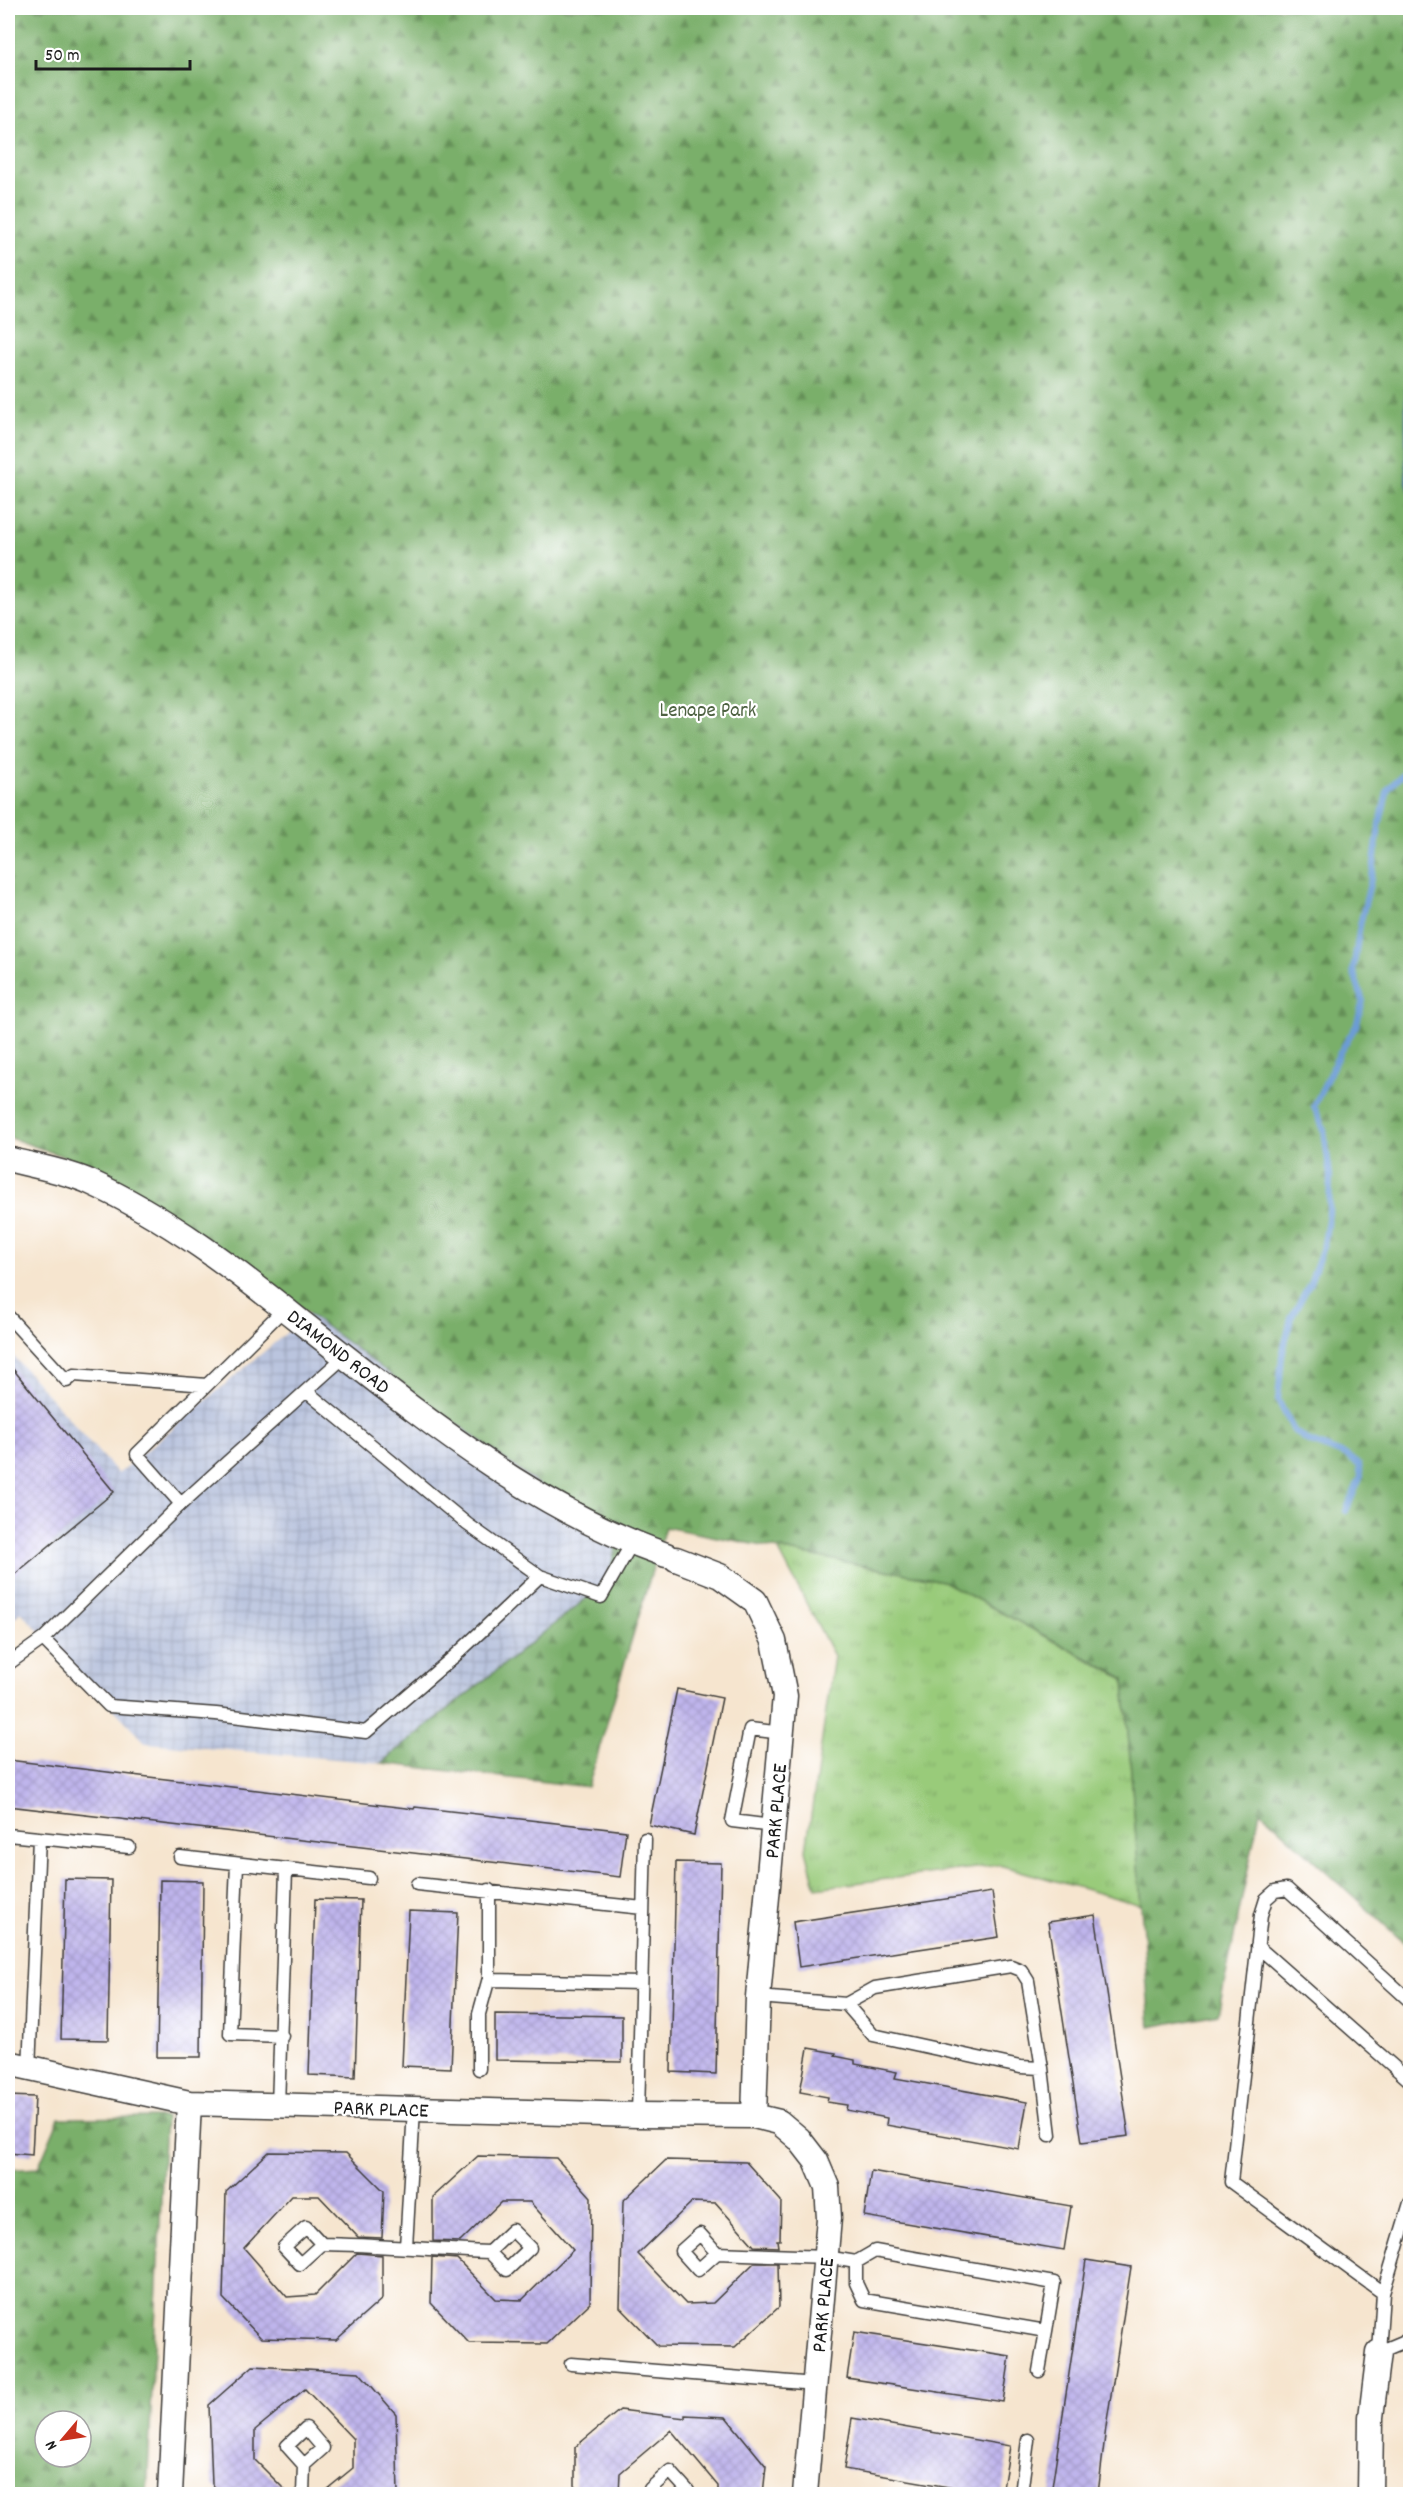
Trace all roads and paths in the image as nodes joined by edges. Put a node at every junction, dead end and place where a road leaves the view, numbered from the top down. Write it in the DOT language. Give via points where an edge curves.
graph roads {
  1 [pos="8,1159"];
  2 [pos="48,1170"];
  3 [pos="8,1179"];
  4 [pos="285,1309"];
  5 [pos="8,1316"];
  6 [pos="345,1356"];
  7 [pos="207,1385"];
  8 [pos="306,1391"];
  9 [pos="182,1504"];
  10 [pos="632,1543"];
  11 [pos="671,1557"];
  12 [pos="540,1576"];
  13 [pos="43,1639"];
  14 [pos="8,1664"];
  15 [pos="782,1732"];
  16 [pos="773,1826"];
  17 [pos="8,1835"];
  18 [pos="39,1838"];
  19 [pos="645,1839"];
  20 [pos="129,1847"];
  21 [pos="180,1857"];
  22 [pos="237,1864"];
  23 [pos="286,1870"];
  24 [pos="369,1878"];
  25 [pos="417,1884"];
  26 [pos="489,1890"];
  27 [pos="643,1908"];
  28 [pos="1257,1946"];
  29 [pos="489,1980"];
  30 [pos="641,1983"];
  31 [pos="758,1997"];
  32 [pos="1410,2001"];
  33 [pos="846,2004"];
  34 [pos="282,2036"];
  35 [pos="18,2066"];
  36 [pos="1042,2068"];
  37 [pos="479,2069"];
  38 [pos="1410,2081"];
  39 [pos="189,2103"];
  40 [pos="278,2106"];
  41 [pos="414,2109"];
  42 [pos="638,2115"];
  43 [pos="754,2116"];
  44 [pos="1050,2135"];
  45 [pos="1410,2203"];
  46 [pos="322,2244"];
  47 [pos="406,2247"];
  48 [pos="489,2252"];
  49 [pos="717,2253"];
  50 [pos="826,2257"];
  51 [pos="856,2262"];
  52 [pos="1383,2293"];
  53 [pos="1046,2331"];
  54 [pos="1410,2339"];
  55 [pos="1379,2352"];
  56 [pos="571,2364"];
  57 [pos="1039,2371"];
  58 [pos="815,2384"];
  59 [pos="1028,2440"];
  60 [pos="304,2465"];
  61 [pos="170,2494"];
  62 [pos="303,2494"];
  63 [pos="656,2494"];
  64 [pos="685,2494"];
  65 [pos="805,2494"];
  66 [pos="1021,2494"];
  67 [pos="1370,2494"];
  1 -- 2 [label="street, DIAMOND ROAD"];
  2 -- 3 [label="street"];
  2 -- 4 [label="street, DIAMOND ROAD" via="89,1181 167,1224"];
  4 -- 6 [label="street, DIAMOND ROAD"];
  4 -- 7 [label="lane"];
  5 -- 7 [label="lane" via="67,1381 74,1375"];
  6 -- 8 [label="lane"];
  6 -- 10 [label="street, DIAMOND ROAD" via="421,1415 512,1477 590,1524"];
  7 -- 9 [label="lane" via="136,1454"];
  8 -- 9 [label="lane"];
  8 -- 12 [label="lane" via="467,1524"];
  9 -- 13 [label="lane"];
  10 -- 11 [label="street, DIAMOND ROAD"];
  10 -- 12 [label="lane" via="601,1597"];
  11 -- 15 [label="street, PARK PLACE" via="720,1576 755,1601 774,1641 785,1696"];
  12 -- 13 [label="lane" via="366,1732 109,1706"];
  13 -- 14 [label="lane"];
  15 -- 16 [label="street, PARK PLACE"];
  15 -- 16 [label="lane" via="750,1729 732,1821"];
  16 -- 31 [label="street, PARK PLACE"];
  17 -- 18 [label="lane"];
  18 -- 20 [label="lane"];
  18 -- 35 [label="lane"];
  19 -- 27 [label="lane"];
  21 -- 22 [label="lane"];
  22 -- 23 [label="lane"];
  22 -- 34 [label="lane" via="230,2034"];
  23 -- 24 [label="lane"];
  23 -- 34 [label="lane"];
  25 -- 26 [label="lane"];
  26 -- 27 [label="lane"];
  26 -- 29 [label="lane"];
  27 -- 30 [label="lane"];
  28 -- 32 [label="lane" via="1266,1899 1287,1889"];
  28 -- 38 [label="lane"];
  28 -- 52 [label="lane" via="1231,2182"];
  29 -- 30 [label="lane"];
  29 -- 37 [label="lane" via="479,2014"];
  30 -- 42 [label="lane"];
  31 -- 33 [label="lane"];
  31 -- 43 [label="street, PARK PLACE"];
  33 -- 36 [label="lane" via="873,2035 1020,2067"];
  33 -- 36 [label="lane" via="875,1988 1011,1966 1021,1970 1028,1981"];
  34 -- 40 [label="lane"];
  35 -- 39 [label="street, PARK PLACE"];
  36 -- 44 [label="lane"];
  39 -- 40 [label="street, PARK PLACE"];
  39 -- 61 [label="street"];
  40 -- 41 [label="street, PARK PLACE"];
  41 -- 42 [label="street, PARK PLACE"];
  41 -- 47 [label="lane"];
  42 -- 43 [label="street, PARK PLACE"];
  43 -- 50 [label="street, PARK PLACE" via="779,2122 816,2160 827,2187"];
  45 -- 52 [label="lane"];
  46 -- 47 [label="lane"];
  47 -- 48 [label="lane"];
  49 -- 50 [label="lane"];
  50 -- 51 [label="lane"];
  50 -- 58 [label="street, PARK PLACE"];
  51 -- 53 [label="lane" via="856,2283 864,2300"];
  51 -- 53 [label="lane" via="875,2251 1054,2283"];
  52 -- 55 [label="lane"];
  53 -- 57 [label="lane"];
  54 -- 55 [label="lane"];
  55 -- 67 [label="street" via="1371,2417"];
  56 -- 58 [label="lane"];
  58 -- 65 [label="street, PARK PLACE"];
  59 -- 66 [label="lane"];
  60 -- 62 [label="lane"];
  63 -- 64 [label="lane" via="650,2489 670,2471 688,2492"];
}
